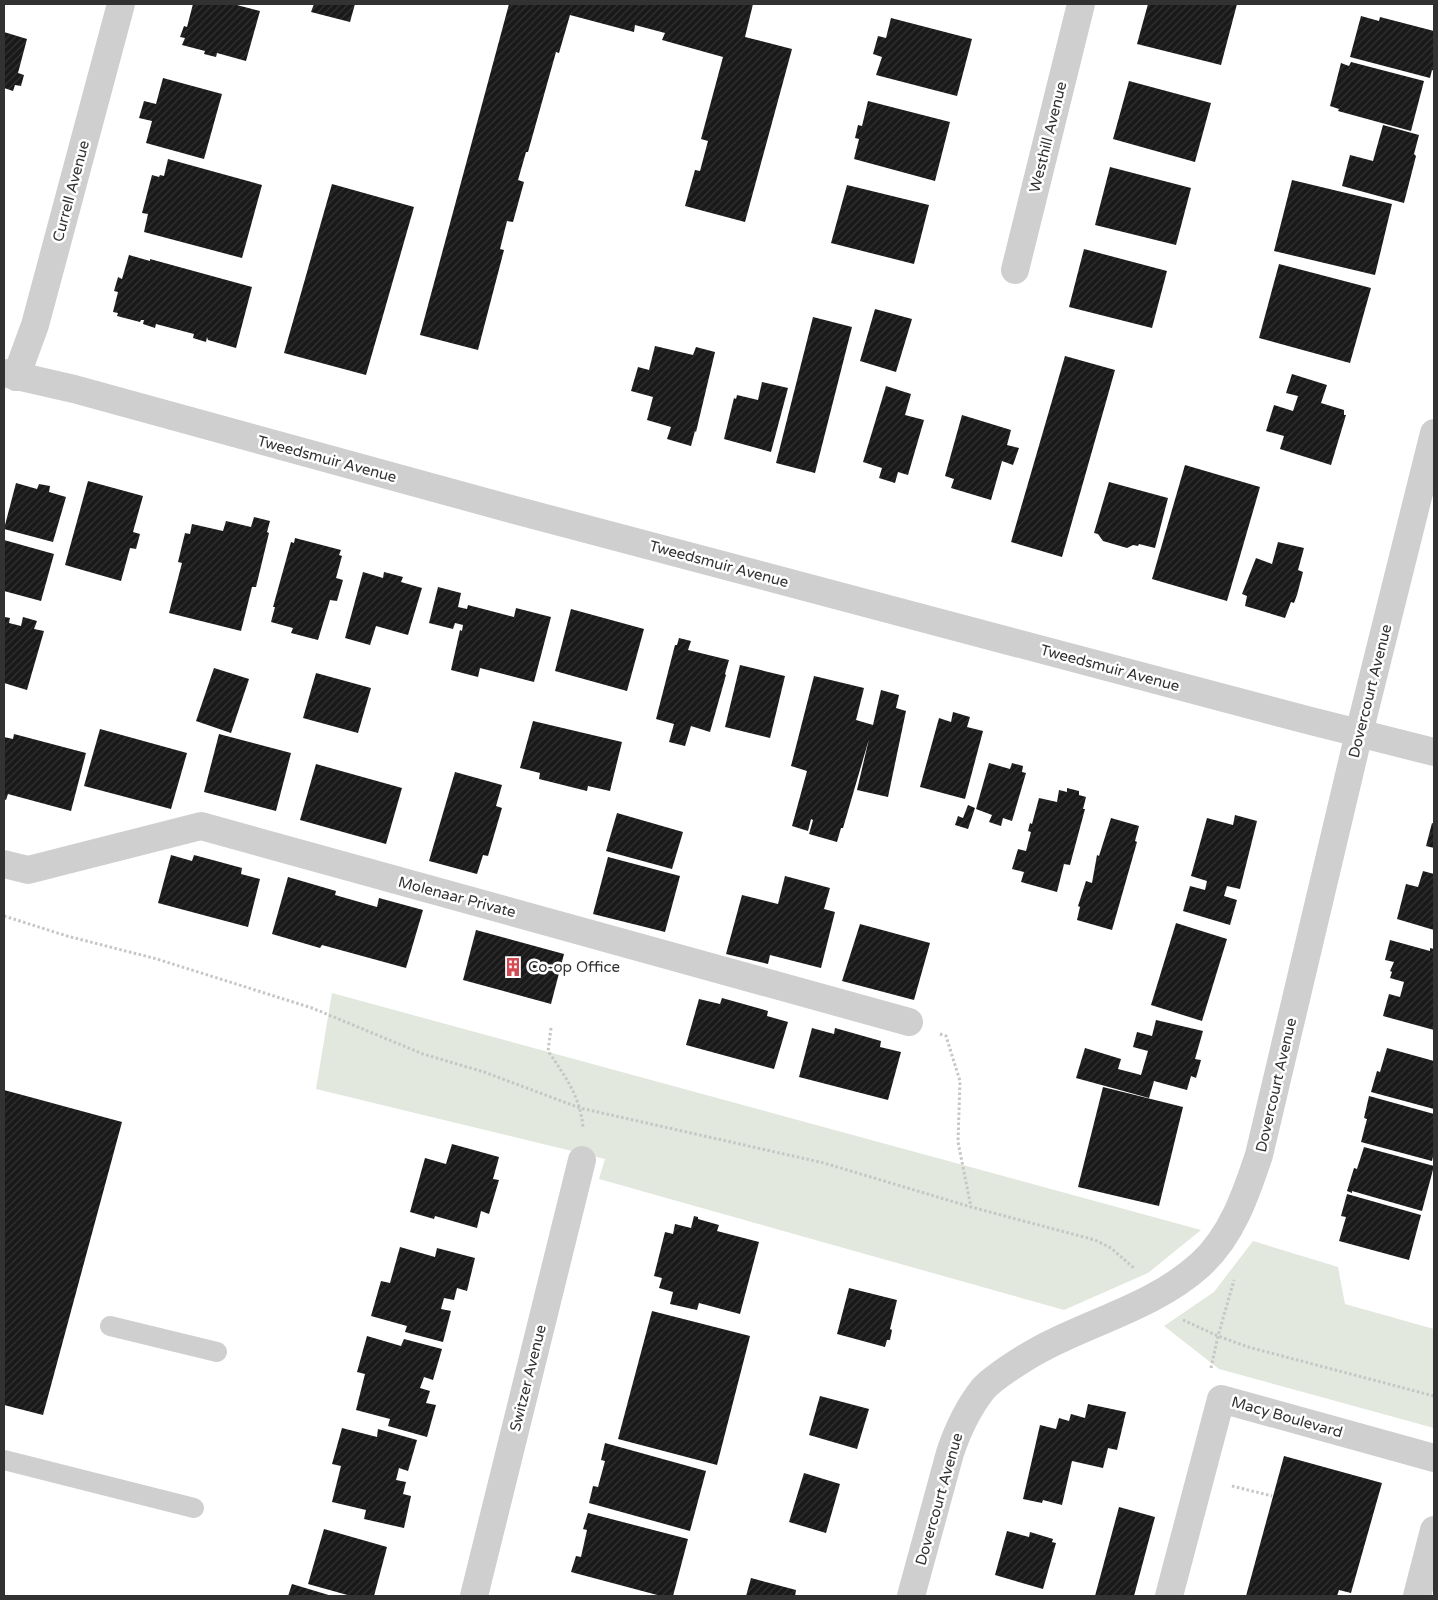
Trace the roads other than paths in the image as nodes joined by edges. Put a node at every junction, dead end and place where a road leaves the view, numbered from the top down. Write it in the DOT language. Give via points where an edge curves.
graph roads {
  1 [pos="121,4"];
  2 [pos="1082,4"];
  3 [pos="1015,270"];
  4 [pos="10,375"];
  5 [pos="1434,433"];
  6 [pos="1359,733"];
  7 [pos="1434,752"];
  8 [pos="4,864"];
  9 [pos="909,1022"];
  10 [pos="582,1160"];
  11 [pos="110,1326"];
  12 [pos="217,1352"];
  13 [pos="1434,1458"];
  14 [pos="4,1460"];
  15 [pos="194,1508"];
  16 [pos="1434,1530"];
  17 [pos="474,1596"];
  18 [pos="911,1596"];
  19 [pos="1169,1596"];
  20 [pos="1417,1596"];
  1 -- 4 [label="street, Currell Avenue" via="35,325"];
  2 -- 3 [label="street, Westhill Avenue"];
  4 -- 6 [label="street, Tweedsmuir Avenue" via="74,389 530,514"];
  5 -- 6 [label="street, Dovercourt Avenue"];
  6 -- 7 [label="street, Tweedsmuir Avenue"];
  6 -- 18 [label="street, Dovercourt Avenue" via="1259,1155 1244,1200 1219,1244 1178,1283 1132,1308 1033,1353 985,1387 970,1407 953,1445"];
  8 -- 9 [label="street, Molenaar Private" via="28,870 201,826"];
  10 -- 17 [label="street, Switzer Avenue"];
  11 -- 12 [label="lane"];
  13 -- 19 [label="street, Macy Boulevard" via="1221,1399"];
  14 -- 15 [label="lane"];
  16 -- 20 [label="street"];
}
